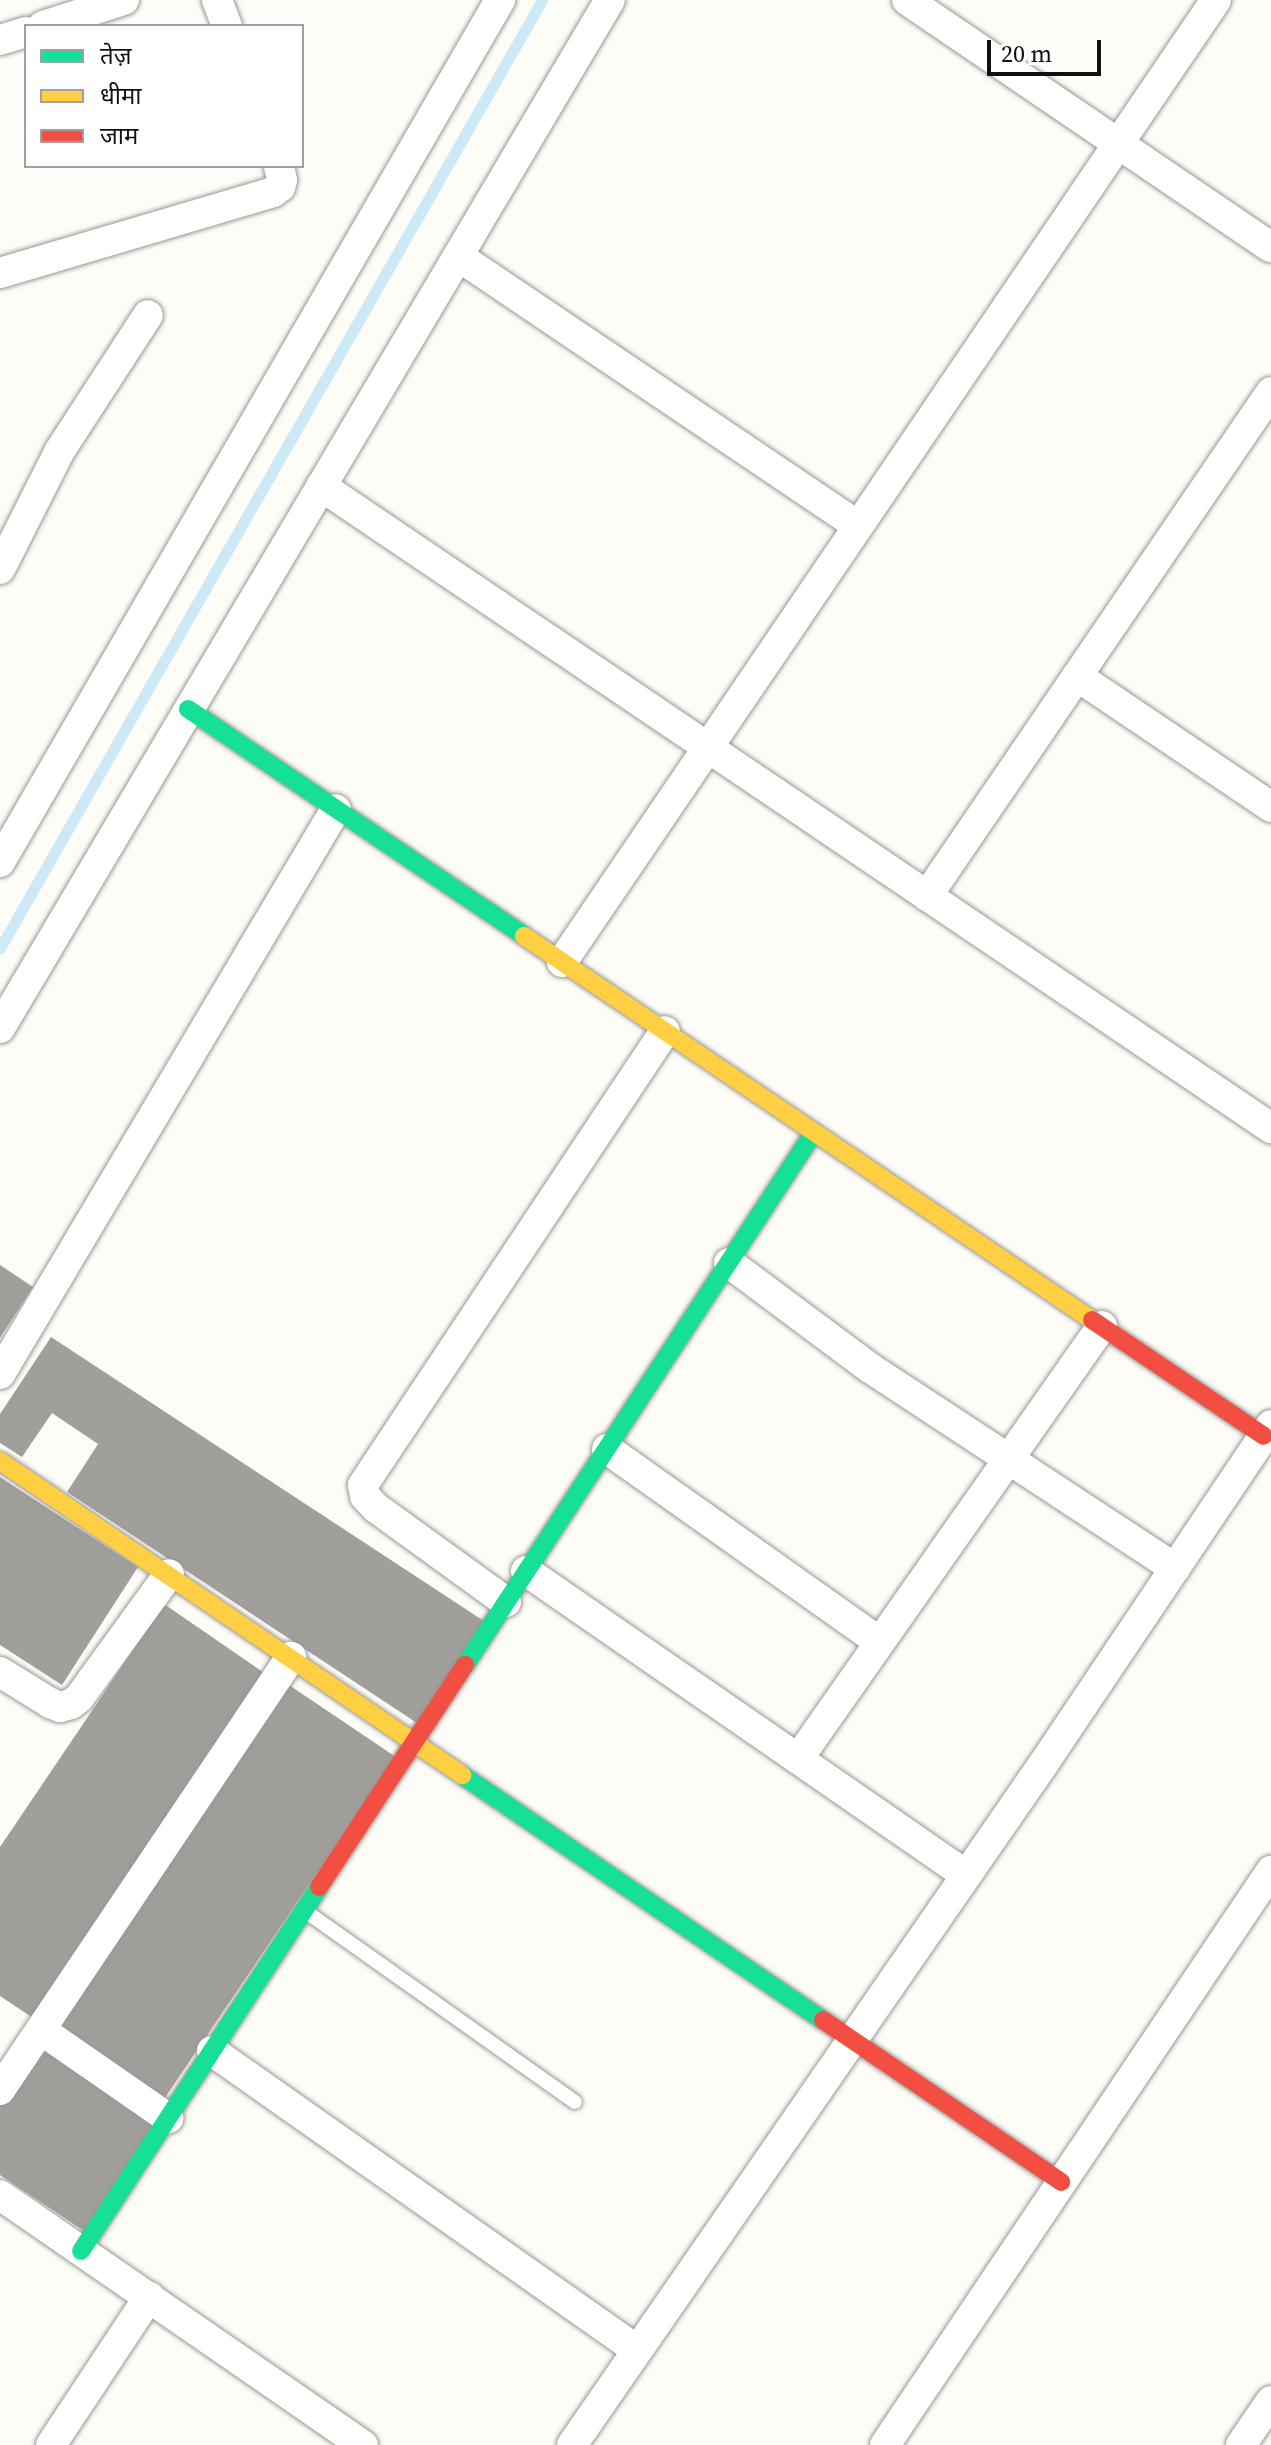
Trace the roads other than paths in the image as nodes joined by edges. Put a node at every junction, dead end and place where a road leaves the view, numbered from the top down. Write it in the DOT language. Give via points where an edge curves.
graph roads {
  1 [pos="124,0"];
  2 [pos="217,0"];
  3 [pos="500,0"];
  4 [pos="610,0"];
  5 [pos="907,0"];
  6 [pos="1203,4"];
  7 [pos="49,24"];
  8 [pos="226,24"];
  9 [pos="24,33"];
  10 [pos="0,40"];
  11 [pos="1116,142"];
  12 [pos="279,168"];
  13 [pos="1271,247"];
  14 [pos="458,256"];
  15 [pos="0,273"];
  16 [pos="148,315"];
  17 [pos="1271,392"];
  18 [pos="321,486"];
  19 [pos="857,525"];
  20 [pos="0,569"];
  21 [pos="1077,676"];
  22 [pos="188,709"];
  23 [pos="705,747"];
  24 [pos="1271,807"];
  25 [pos="336,809"];
  26 [pos="0,862"];
  27 [pos="927,896"];
  28 [pos="562,962"];
  29 [pos="0,1028"];
  30 [pos="665,1031"];
  31 [pos="1271,1128"];
  32 [pos="814,1132"];
  33 [pos="729,1263"];
  34 [pos="1102,1326"];
  35 [pos="0,1374"];
  36 [pos="1267,1431"];
  37 [pos="607,1449"];
  38 [pos="1009,1459"];
  39 [pos="0,1461"];
  40 [pos="1175,1568"];
  41 [pos="526,1571"];
  42 [pos="169,1574"];
  43 [pos="506,1602"];
  44 [pos="880,1642"];
  45 [pos="291,1657"];
  46 [pos="0,1672"];
  47 [pos="416,1740"];
  48 [pos="798,1759"];
  49 [pos="1271,1871"];
  50 [pos="966,1875"];
  51 [pos="304,1910"];
  52 [pos="41,2030"];
  53 [pos="852,2037"];
  54 [pos="212,2051"];
  55 [pos="0,2090"];
  56 [pos="575,2102"];
  57 [pos="168,2118"];
  58 [pos="1061,2182"];
  59 [pos="0,2195"];
  60 [pos="81,2251"];
  61 [pos="149,2297"];
  62 [pos="637,2350"];
  63 [pos="1271,2401"];
  64 [pos="343,2439"];
  65 [pos="51,2445"];
  66 [pos="572,2445"];
  67 [pos="885,2445"];
  68 [pos="1241,2445"];
  1 -- 7 [label="street"];
  2 -- 8 [label="street"];
  3 -- 26 [label="street"];
  4 -- 14 [label="street"];
  5 -- 11 [label="street"];
  6 -- 11 [label="street"];
  9 -- 10 [label="street"];
  11 -- 13 [label="street"];
  11 -- 19 [label="street"];
  12 -- 15 [label="street" via="282,180 273,192"];
  14 -- 18 [label="street"];
  14 -- 19 [label="street"];
  16 -- 20 [label="street" via="59,452"];
  17 -- 21 [label="street"];
  18 -- 22 [label="street"];
  18 -- 23 [label="street"];
  19 -- 23 [label="street"];
  21 -- 24 [label="street"];
  21 -- 27 [label="street"];
  22 -- 25 [label="street"];
  22 -- 29 [label="street"];
  23 -- 27 [label="street"];
  23 -- 28 [label="street"];
  25 -- 28 [label="street"];
  25 -- 35 [label="street"];
  27 -- 31 [label="street"];
  28 -- 30 [label="street"];
  30 -- 32 [label="street"];
  30 -- 43 [label="street" via="363,1485 376,1508"];
  32 -- 33 [label="street"];
  32 -- 34 [label="street"];
  33 -- 37 [label="street"];
  33 -- 38 [label="street" via="870,1368"];
  34 -- 36 [label="street"];
  34 -- 38 [label="street"];
  36 -- 40 [label="street"];
  37 -- 41 [label="street"];
  37 -- 44 [label="street"];
  38 -- 40 [label="street"];
  38 -- 44 [label="street"];
  39 -- 42 [label="street"];
  40 -- 50 [label="street"];
  41 -- 43 [label="street"];
  41 -- 48 [label="street"];
  42 -- 45 [label="street"];
  42 -- 46 [label="street" via="71,1704 50,1703"];
  43 -- 47 [label="street"];
  44 -- 48 [label="street"];
  45 -- 47 [label="street"];
  45 -- 52 [label="street"];
  47 -- 51 [label="street"];
  47 -- 53 [label="street"];
  48 -- 50 [label="street"];
  49 -- 58 [label="street"];
  50 -- 53 [label="street"];
  51 -- 54 [label="street"];
  51 -- 56 [label="lane"];
  52 -- 55 [label="street"];
  52 -- 57 [label="street"];
  53 -- 58 [label="street"];
  53 -- 62 [label="street"];
  54 -- 57 [label="street"];
  54 -- 62 [label="street"];
  57 -- 60 [label="street"];
  58 -- 67 [label="street"];
  59 -- 60 [label="street"];
  60 -- 61 [label="street"];
  61 -- 64 [label="street"];
  61 -- 65 [label="street"];
  62 -- 66 [label="street"];
  63 -- 68 [label="street"];
}
